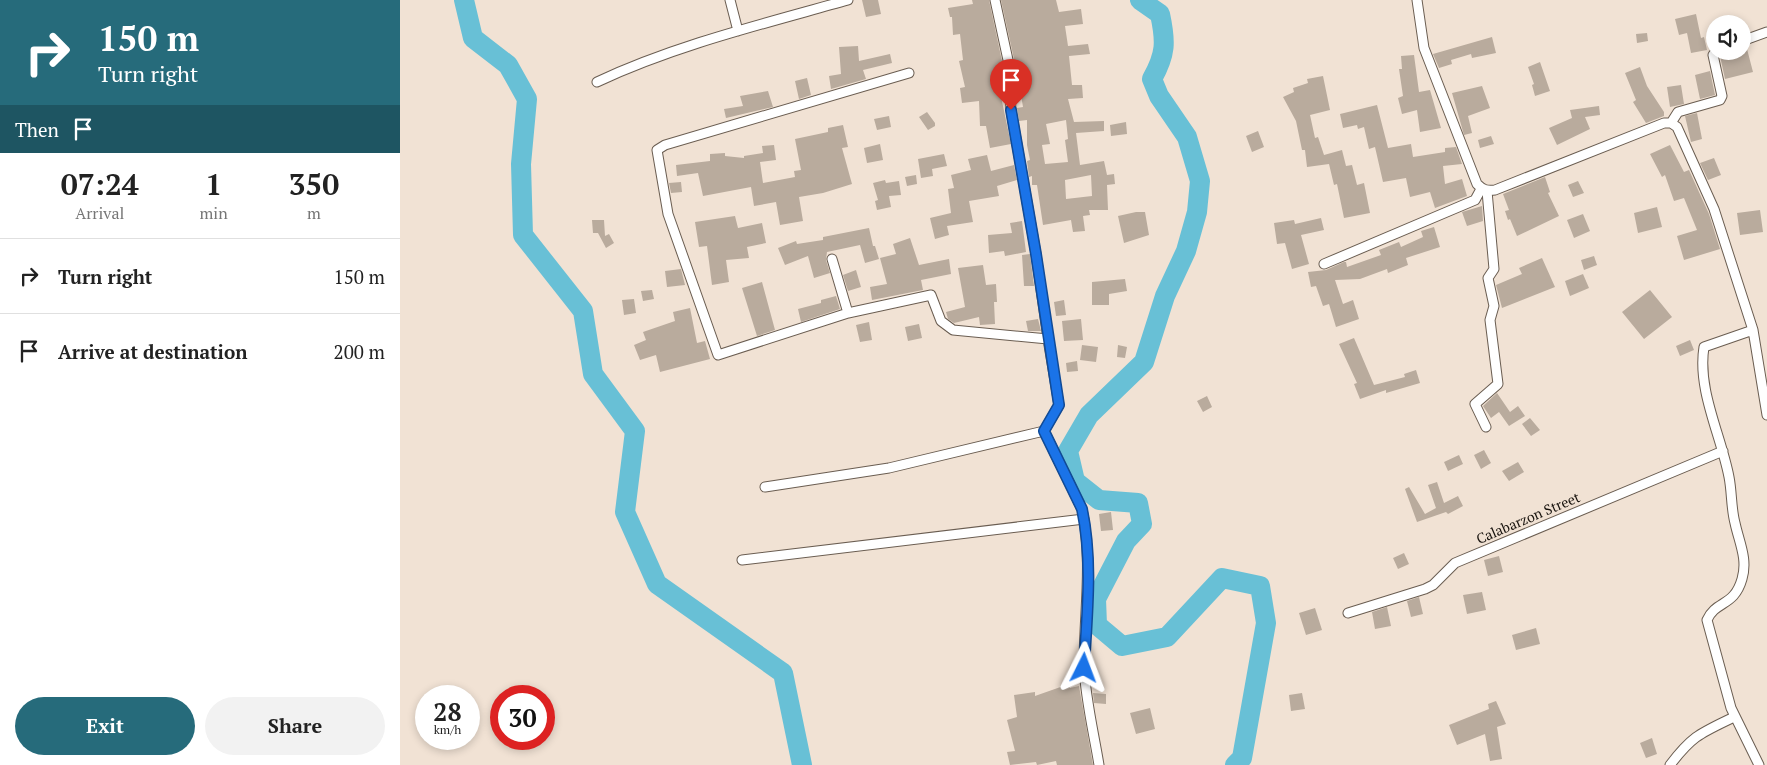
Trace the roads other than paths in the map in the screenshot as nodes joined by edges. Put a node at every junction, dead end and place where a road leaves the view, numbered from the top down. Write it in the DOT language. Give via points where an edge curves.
graph roads {
  1 [pos="730,0"];
  2 [pos="848,0"];
  3 [pos="995,0"];
  4 [pos="1418,0"];
  5 [pos="738,31"];
  6 [pos="1767,32"];
  7 [pos="1751,38"];
  8 [pos="1714,60"];
  9 [pos="909,72"];
  10 [pos="597,82"];
  11 [pos="1671,122"];
  12 [pos="1484,190"];
  13 [pos="832,259"];
  14 [pos="1324,264"];
  15 [pos="848,314"];
  16 [pos="1753,330"];
  17 [pos="1048,338"];
  18 [pos="1767,415"];
  19 [pos="1486,427"];
  20 [pos="1044,431"];
  21 [pos="1723,451"];
  22 [pos="765,487"];
  23 [pos="1084,519"];
  24 [pos="742,560"];
  25 [pos="1348,613"];
  26 [pos="1734,717"];
  27 [pos="1099,765"];
  28 [pos="1670,765"];
  29 [pos="1759,765"];
  1 -- 5 [label="street"];
  2 -- 5 [label="street"];
  3 -- 17 [label="street" via="1008,60 1011,110"];
  4 -- 12 [label="street" via="1424,48 1477,184"];
  5 -- 10 [label="street" via="636,64"];
  6 -- 7 [label="street"];
  8 -- 11 [label="street" via="1722,96 1720,100 1678,112"];
  9 -- 15 [label="street" via="657,150 668,214 718,354"];
  11 -- 12 [label="street" via="1496,190"];
  11 -- 16 [label="street" via="1677,128 1714,209"];
  12 -- 14 [label="street" via="1475,200"];
  12 -- 19 [label="street" via="1493,244 1494,269 1488,278 1494,306 1490,320 1498,384 1475,404"];
  13 -- 15 [label="street"];
  15 -- 17 [label="street" via="931,295 941,321 953,330"];
  16 -- 18 [label="street"];
  16 -- 21 [label="street" via="1704,347 1704,383"];
  17 -- 20 [label="street" via="1059,405"];
  20 -- 22 [label="street" via="889,468"];
  20 -- 23 [label="street"];
  21 -- 25 [label="street, Calabarzon Street" via="1455,563 1425,589"];
  21 -- 26 [label="street" via="1730,478 1734,522 1745,561 1734,598 1716,607 1707,620"];
  23 -- 24 [label="street"];
  23 -- 27 [label="street" via="1089,569 1084,668"];
  26 -- 28 [label="street" via="1688,742"];
  26 -- 29 [label="street"];
}
